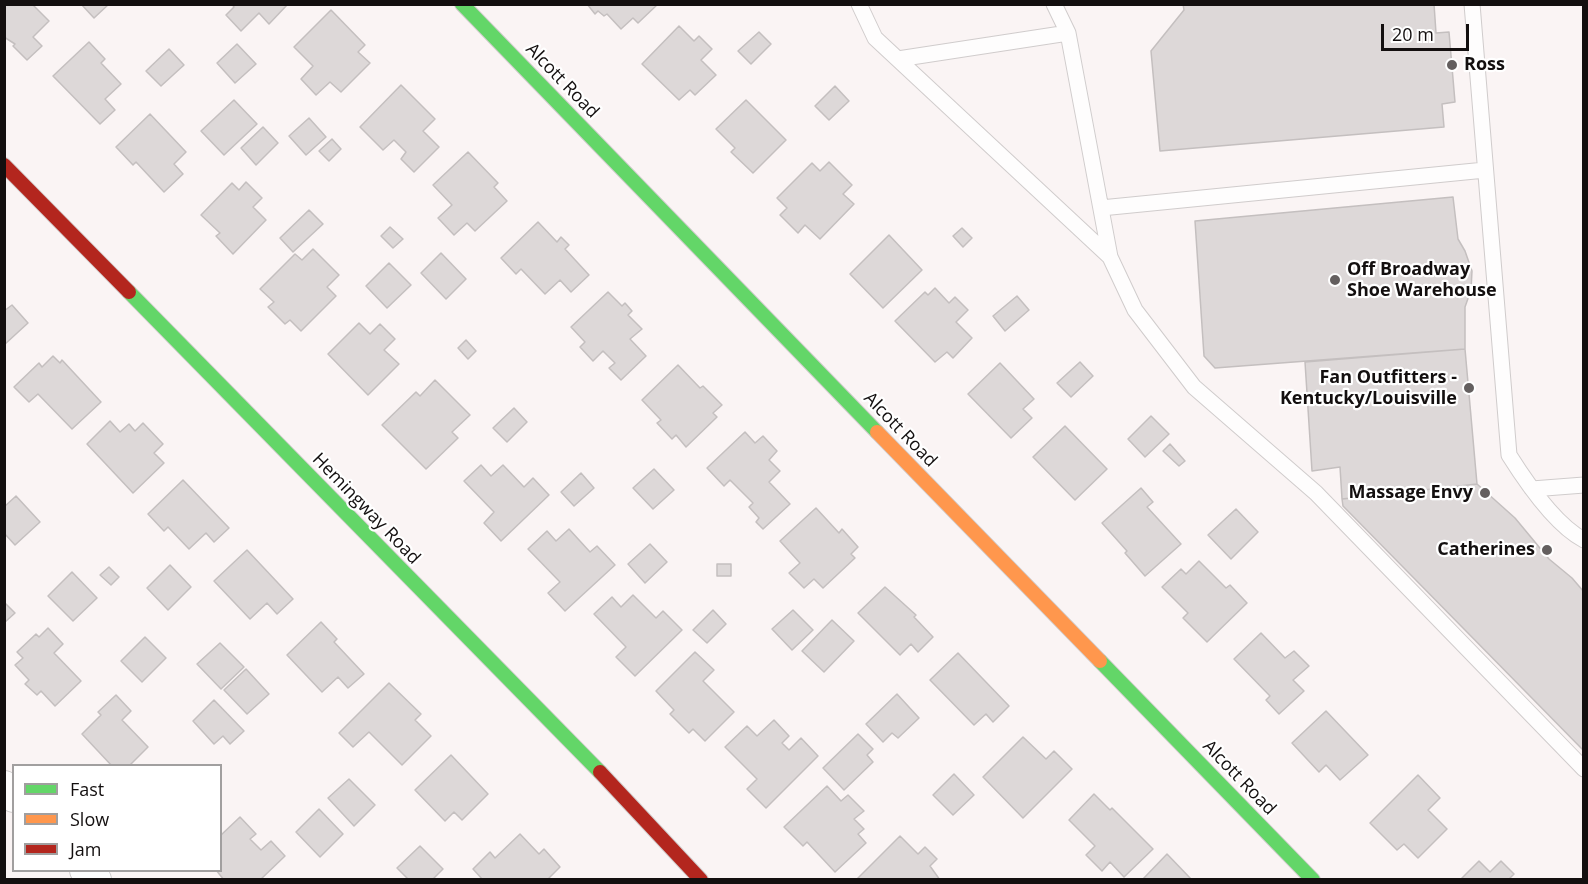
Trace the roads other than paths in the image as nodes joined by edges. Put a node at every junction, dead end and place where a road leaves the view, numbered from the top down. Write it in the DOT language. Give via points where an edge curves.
graph roads {
  1 [pos="462,4"];
  2 [pos="860,4"];
  3 [pos="1054,4"];
  4 [pos="1472,4"];
  5 [pos="1068,33"];
  6 [pos="898,59"];
  7 [pos="4,165"];
  8 [pos="1485,170"];
  9 [pos="1101,208"];
  10 [pos="1110,257"];
  11 [pos="1584,485"];
  12 [pos="1532,489"];
  13 [pos="1584,540"];
  14 [pos="1584,769"];
  15 [pos="701,879"];
  16 [pos="1313,879"];
  1 -- 16 [label="street, Alcott Road"];
  2 -- 6 [label="lane" via="875,38"];
  3 -- 5 [label="lane"];
  4 -- 8 [label="lane"];
  5 -- 6 [label="lane"];
  5 -- 9 [label="lane"];
  6 -- 10 [label="lane"];
  7 -- 15 [label="street, Hemingway Road"];
  8 -- 9 [label="lane"];
  8 -- 12 [label="lane" via="1509,455"];
  9 -- 10 [label="lane"];
  10 -- 14 [label="lane" via="1135,310 1194,387 1316,493"];
  11 -- 12 [label="lane"];
  12 -- 13 [label="lane" via="1552,513"];
}
